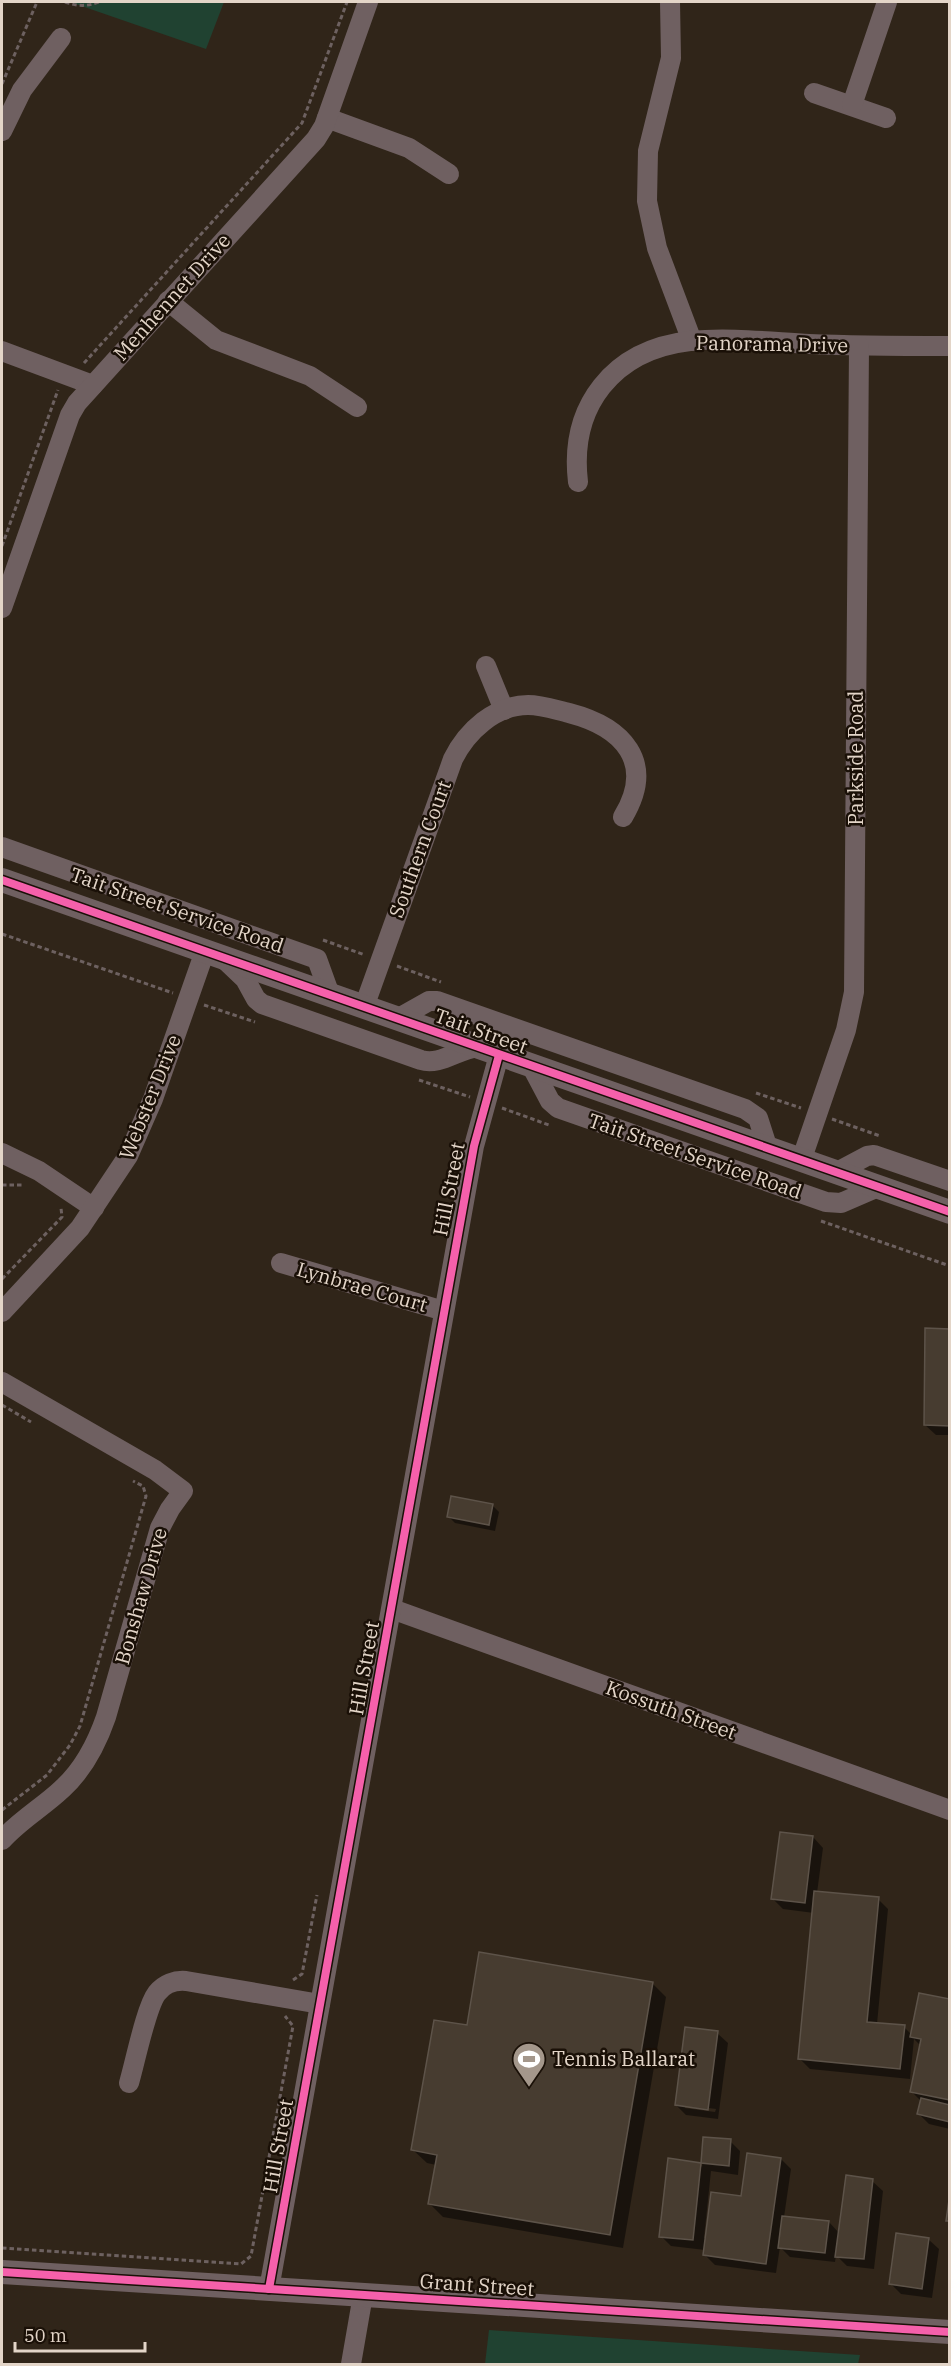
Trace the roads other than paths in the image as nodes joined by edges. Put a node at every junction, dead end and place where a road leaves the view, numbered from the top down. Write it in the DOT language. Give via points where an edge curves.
graph roads {
  1 [pos="368,2"];
  2 [pos="670,2"];
  3 [pos="887,2"];
  4 [pos="61,38"];
  5 [pos="814,93"];
  6 [pos="852,105"];
  7 [pos="327,118"];
  8 [pos="886,118"];
  9 [pos="2,131"];
  10 [pos="449,174"];
  11 [pos="168,302"];
  12 [pos="692,341"];
  13 [pos="859,346"];
  14 [pos="950,346"];
  15 [pos="2,351"];
  16 [pos="93,385"];
  17 [pos="357,406"];
  18 [pos="578,482"];
  19 [pos="2,605"];
  20 [pos="486,666"];
  21 [pos="504,710"];
  22 [pos="624,817"];
  23 [pos="2,847"];
  24 [pos="2,880"];
  25 [pos="214,955"];
  26 [pos="330,995"];
  27 [pos="364,1007"];
  28 [pos="397,1019"];
  29 [pos="489,1051"];
  30 [pos="532,1067"];
  31 [pos="768,1149"];
  32 [pos="2,1153"];
  33 [pos="801,1161"];
  34 [pos="835,1173"];
  35 [pos="950,1181"];
  36 [pos="878,1187"];
  37 [pos="94,1208"];
  38 [pos="950,1212"];
  39 [pos="281,1263"];
  40 [pos="444,1311"];
  41 [pos="2,1312"];
  42 [pos="2,1382"];
  43 [pos="392,1609"];
  44 [pos="950,1810"];
  45 [pos="2,1840"];
  46 [pos="320,2004"];
  47 [pos="129,2083"];
  48 [pos="2,2272"];
  49 [pos="269,2289"];
  50 [pos="363,2295"];
  51 [pos="950,2332"];
  52 [pos="351,2364"];
  1 -- 7 [label="street, Menhennet Drive"];
  2 -- 12 [label="street" via="671,58 648,151 647,201 657,248"];
  3 -- 6 [label="street"];
  4 -- 9 [label="street" via="22,90"];
  5 -- 6 [label="street"];
  6 -- 8 [label="street"];
  7 -- 10 [label="street" via="409,148"];
  7 -- 11 [label="street, Menhennet Drive" via="316,138"];
  11 -- 16 [label="street, Menhennet Drive"];
  11 -- 17 [label="street" via="216,340 309,376"];
  12 -- 13 [label="street, Panorama Drive"];
  12 -- 18 [label="street, Panorama Drive" via="666,345 641,356 616,371 600,387 587,407 579,431"];
  13 -- 14 [label="street, Panorama Drive"];
  13 -- 33 [label="street, Parkside Road" via="854,992 846,1030"];
  15 -- 16 [label="street"];
  16 -- 19 [label="street, Menhennet Drive" via="70,415"];
  20 -- 21 [label="street"];
  21 -- 22 [label="street, Southern Court" via="526,705 546,707 598,722 617,734 630,750 636,773 634,795"];
  21 -- 27 [label="street, Southern Court" via="471,732 453,759"];
  23 -- 26 [label="street, Tait Street Service Road" via="315,958"];
  24 -- 25 [label="street, Tait Street"];
  25 -- 26 [label="street, Tait Street"];
  25 -- 29 [label="street" via="245,979 260,1003 377,1044 430,1062 465,1049"];
  25 -- 37 [label="street, Webster Drive" via="188,999 136,1139"];
  26 -- 27 [label="street, Tait Street"];
  27 -- 28 [label="street, Tait Street"];
  28 -- 29 [label="street, Tait Street"];
  28 -- 31 [label="street, Tait Street Service Road" via="429,1001 437,1001 734,1105 756,1116"];
  29 -- 30 [label="street, Tait Street"];
  29 -- 40 [label="street, Hill Street"];
  30 -- 31 [label="street, Tait Street"];
  30 -- 36 [label="street, Tait Street Service Road" via="548,1098 558,1108 829,1204 844,1202"];
  31 -- 33 [label="street, Tait Street"];
  32 -- 37 [label="street" via="39,1170"];
  33 -- 34 [label="street, Tait Street"];
  34 -- 35 [label="street" via="870,1155"];
  34 -- 36 [label="street, Tait Street"];
  36 -- 38 [label="street, Tait Street"];
  37 -- 41 [label="street, Webster Drive"];
  39 -- 40 [label="street, Lynbrae Court"];
  40 -- 43 [label="street, Hill Street"];
  42 -- 45 [label="street, Bonshaw Drive" via="145,1464 183,1491 160,1528 99,1735 67,1784"];
  43 -- 44 [label="street, Kossuth Street"];
  43 -- 46 [label="street, Hill Street"];
  46 -- 47 [label="street" via="182,1980 167,1984 152,2002"];
  46 -- 49 [label="street, Hill Street"];
  48 -- 49 [label="street, Grant Street"];
  49 -- 50 [label="street, Grant Street"];
  50 -- 51 [label="street, Grant Street"];
  50 -- 52 [label="street"];
}
